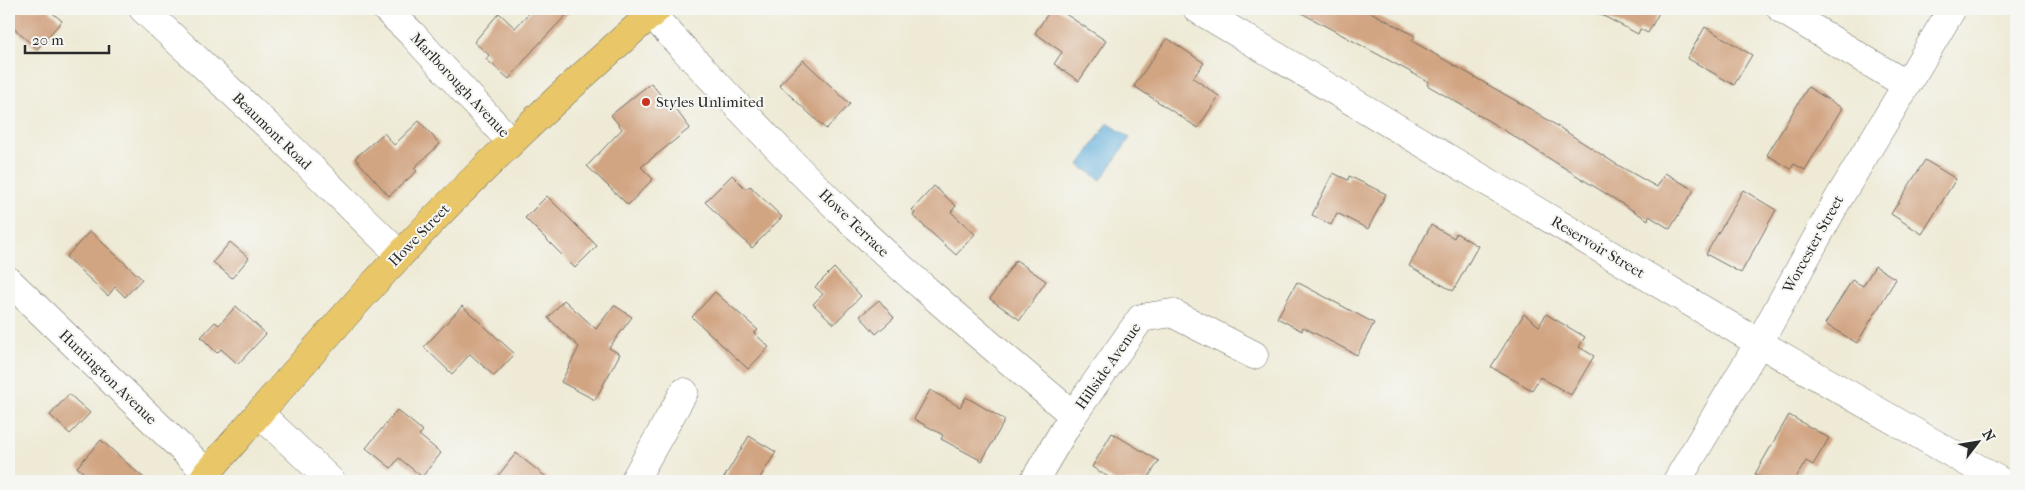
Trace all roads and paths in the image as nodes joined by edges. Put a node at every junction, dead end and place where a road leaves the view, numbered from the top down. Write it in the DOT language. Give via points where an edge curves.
graph roads {
  1 [pos="143,9"];
  2 [pos="386,9"];
  3 [pos="1197,9"];
  4 [pos="1781,9"];
  5 [pos="1952,9"];
  6 [pos="654,11"];
  7 [pos="1905,84"];
  8 [pos="511,142"];
  9 [pos="400,255"];
  10 [pos="9,281"];
  11 [pos="1759,343"];
  12 [pos="1254,355"];
  13 [pos="684,392"];
  14 [pos="259,413"];
  15 [pos="1073,415"];
  16 [pos="204,477"];
  17 [pos="332,481"];
  18 [pos="634,481"];
  19 [pos="1034,481"];
  20 [pos="1676,481"];
  21 [pos="2000,481"];
  1 -- 9 [label="street, Beaumont Road"];
  2 -- 8 [label="street, Marlborough Avenue"];
  3 -- 11 [label="street, Reservoir Street"];
  4 -- 7 [label="street"];
  5 -- 7 [label="street, Worcester Street"];
  6 -- 8 [label="main road, Howe Street"];
  6 -- 15 [label="street, Howe Terrace" via="736,104 850,221"];
  7 -- 11 [label="street, Worcester Street"];
  8 -- 9 [label="main road, Howe Street"];
  9 -- 14 [label="main road, Howe Street"];
  10 -- 16 [label="street, Huntington Avenue"];
  11 -- 20 [label="street, Worcester Street"];
  11 -- 21 [label="street, Reservoir Street"];
  12 -- 15 [label="street, Hillside Avenue" via="1172,313 1141,318"];
  13 -- 18 [label="street"];
  14 -- 16 [label="main road, Howe Street"];
  14 -- 17 [label="street"];
  15 -- 19 [label="street, Hillside Avenue"];
}
